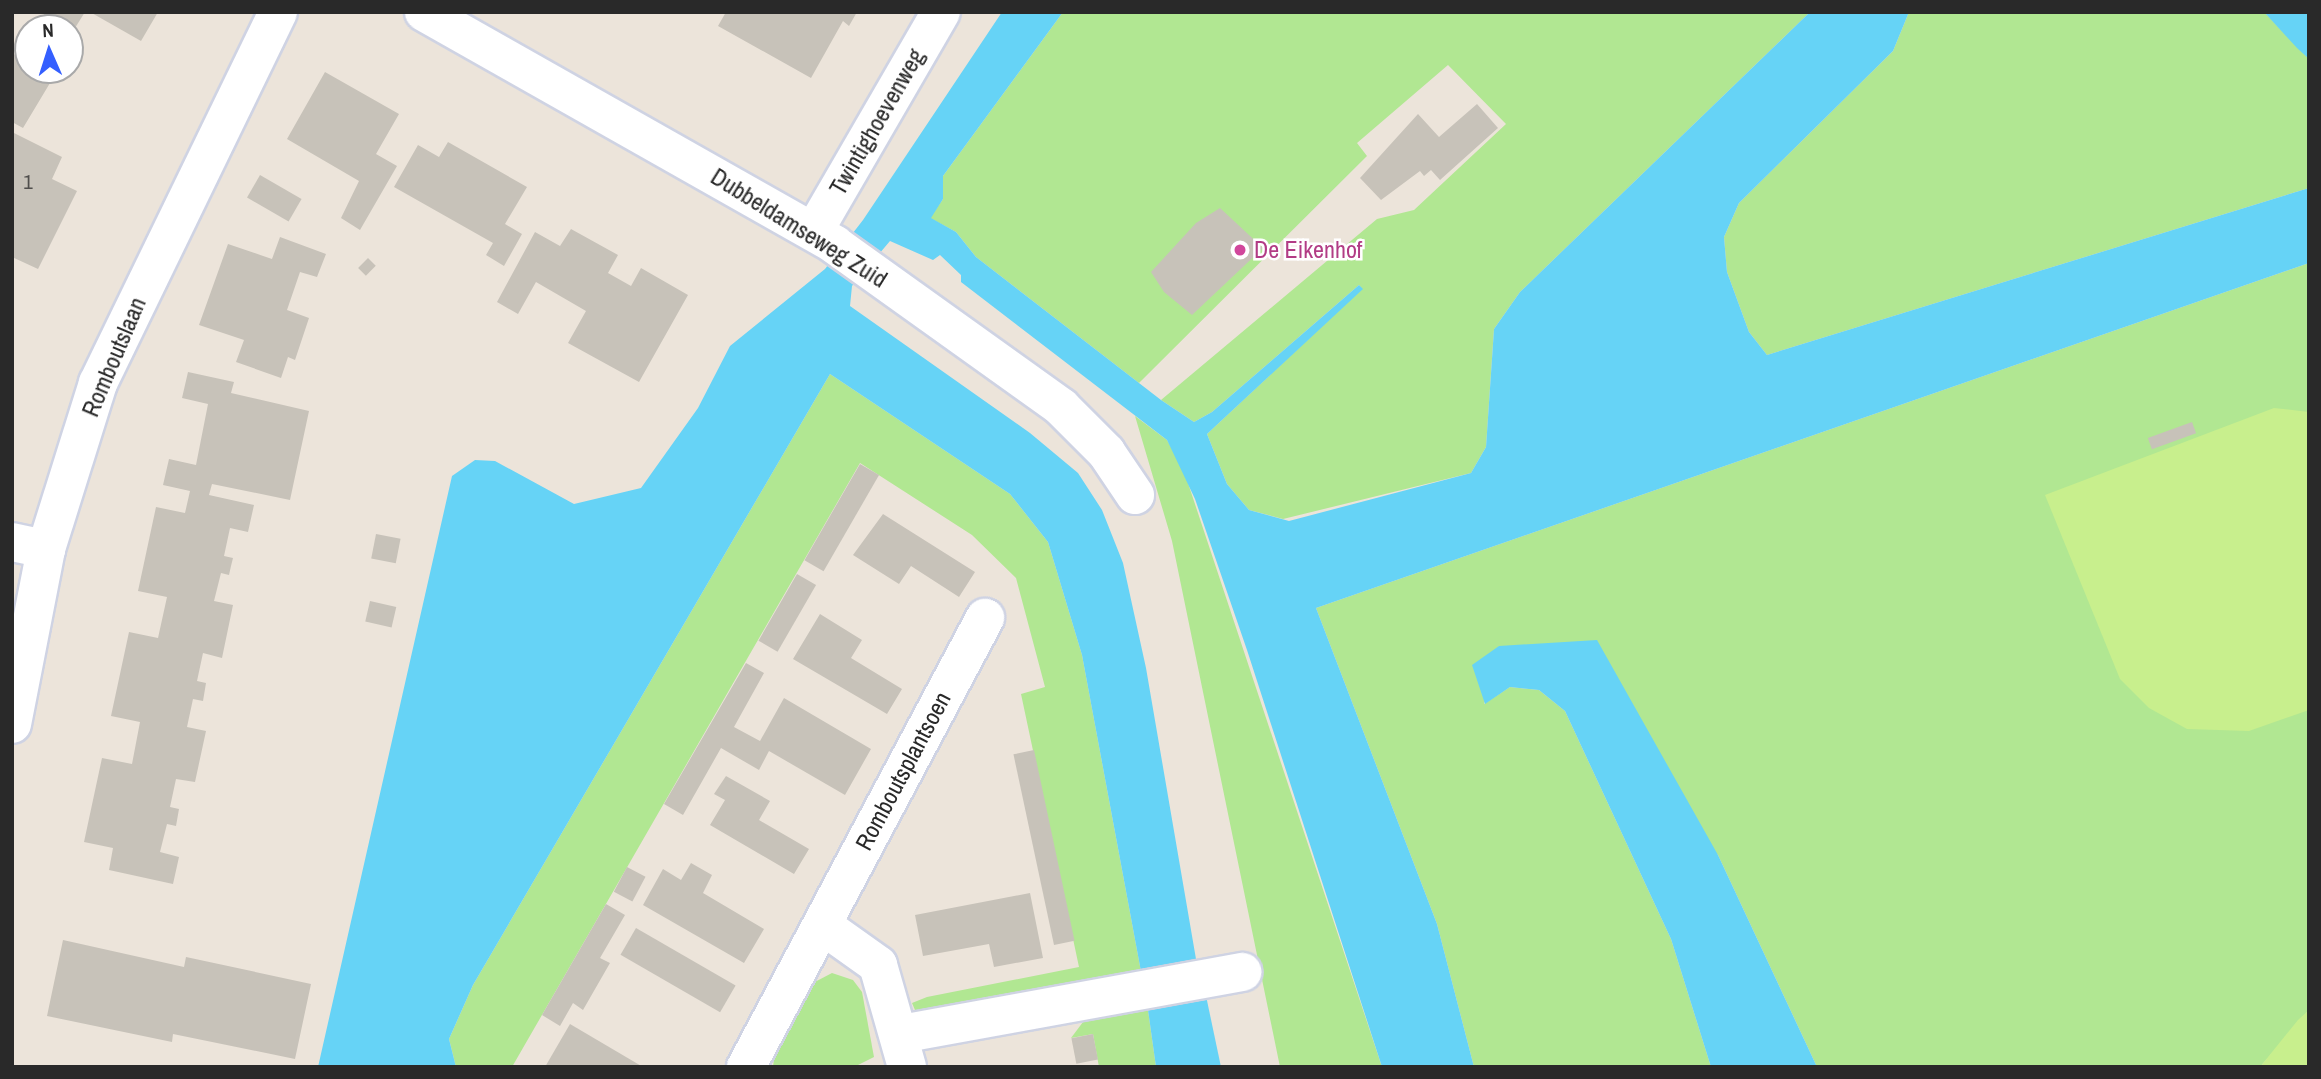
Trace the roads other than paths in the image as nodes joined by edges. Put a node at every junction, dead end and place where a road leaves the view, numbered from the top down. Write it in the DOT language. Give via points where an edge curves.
graph roads {
  1 [pos="278,12"];
  2 [pos="424,12"];
  3 [pos="941,12"];
  4 [pos="824,238"];
  5 [pos="1135,495"];
  6 [pos="29,546"];
  7 [pos="985,618"];
  8 [pos="12,724"];
  9 [pos="822,925"];
  10 [pos="1228,975"];
  11 [pos="904,1051"];
  12 [pos="746,1067"];
  1 -- 6 [label="street, Romboutslaan" via="98,383"];
  2 -- 4 [label="street, Dubbeldamseweg Zuid"];
  3 -- 4 [label="street, Twintighoevenweg"];
  4 -- 5 [label="street, Dubbeldamseweg Zuid" via="1061,407 1107,452"];
  6 -- 8 [label="street, Romboutslaan"];
  7 -- 9 [label="street, Romboutsplantsoen"];
  9 -- 11 [label="street" via="878,965"];
  9 -- 12 [label="street, Romboutsplantsoen"];
  10 -- 11 [label="street" via="989,1020"];
}
